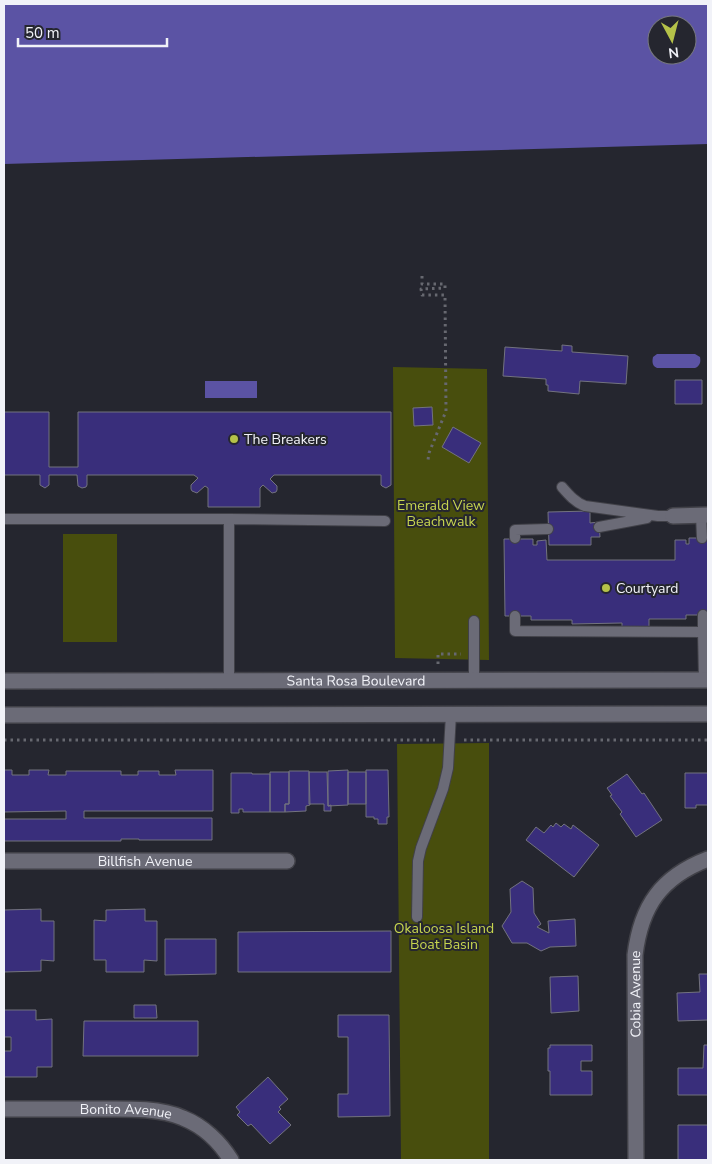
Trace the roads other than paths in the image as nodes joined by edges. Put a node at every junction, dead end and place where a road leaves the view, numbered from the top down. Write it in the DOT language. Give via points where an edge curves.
graph roads {
  1 [pos="562,488"];
  2 [pos="705,515"];
  3 [pos="658,516"];
  4 [pos="673,516"];
  5 [pos="4,519"];
  6 [pos="229,519"];
  7 [pos="386,521"];
  8 [pos="599,526"];
  9 [pos="548,529"];
  10 [pos="515,538"];
  11 [pos="702,538"];
  12 [pos="703,615"];
  13 [pos="515,616"];
  14 [pos="474,621"];
  15 [pos="703,632"];
  16 [pos="474,680"];
  17 [pos="706,680"];
  18 [pos="4,681"];
  19 [pos="229,681"];
  20 [pos="451,714"];
  21 [pos="708,714"];
  22 [pos="4,715"];
  23 [pos="708,859"];
  24 [pos="287,861"];
  25 [pos="4,862"];
  26 [pos="417,917"];
  27 [pos="4,1109"];
  28 [pos="231,1160"];
  29 [pos="636,1160"];
  1 -- 3 [label="lane" via="585,506"];
  2 -- 4 [label="street"];
  2 -- 11 [label="lane"];
  3 -- 4 [label="lane"];
  3 -- 8 [label="lane"];
  5 -- 6 [label="lane"];
  6 -- 7 [label="lane"];
  6 -- 19 [label="lane"];
  9 -- 10 [label="lane" via="515,530"];
  12 -- 15 [label="lane"];
  13 -- 15 [label="lane" via="515,631"];
  14 -- 16 [label="lane"];
  15 -- 17 [label="lane"];
  16 -- 17 [label="street, Santa Rosa Boulevard"];
  16 -- 19 [label="street, Santa Rosa Boulevard"];
  18 -- 19 [label="street, Santa Rosa Boulevard"];
  20 -- 21 [label="street"];
  20 -- 22 [label="street"];
  20 -- 26 [label="lane" via="444,789 419,854"];
  23 -- 29 [label="street, Cobia Avenue" via="674,876 664,885 645,914 637,940"];
  24 -- 25 [label="street, Billfish Avenue"];
  27 -- 28 [label="street, Bonito Avenue" via="134,1109 168,1113 200,1127"];
}
